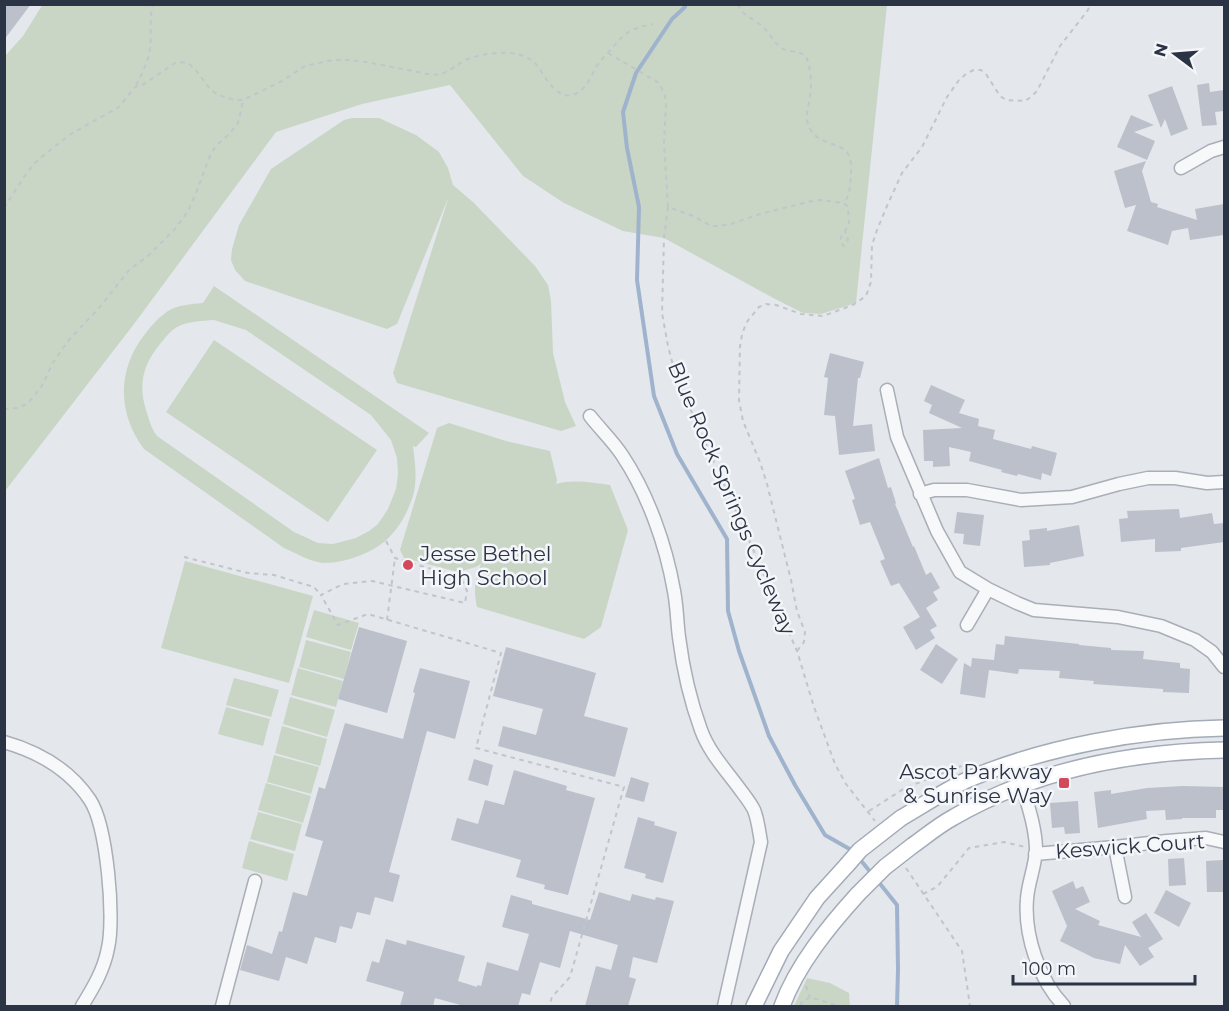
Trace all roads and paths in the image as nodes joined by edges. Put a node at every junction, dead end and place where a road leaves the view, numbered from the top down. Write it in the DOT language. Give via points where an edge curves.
graph roads {
  1 [pos="153,4"];
  2 [pos="738,4"];
  3 [pos="1090,4"];
  4 [pos="653,24"];
  5 [pos="608,53"];
  6 [pos="135,87"];
  7 [pos="243,100"];
  8 [pos="1224,147"];
  9 [pos="1181,168"];
  10 [pos="844,203"];
  11 [pos="668,207"];
  12 [pos="4,208"];
  13 [pos="845,231"];
  14 [pos="887,390"];
  15 [pos="4,409"];
  16 [pos="590,416"];
  17 [pos="1224,482"];
  18 [pos="920,494"];
  19 [pos="386,541"];
  20 [pos="184,557"];
  21 [pos="395,558"];
  22 [pos="392,585"];
  23 [pos="988,589"];
  24 [pos="321,595"];
  25 [pos="387,620"];
  26 [pos="968,626"];
  27 [pos="1224,667"];
  28 [pos="1224,728"];
  29 [pos="4,742"];
  30 [pos="1224,750"];
  31 [pos="981,759"];
  32 [pos="1016,762"];
  33 [pos="1021,786"];
  34 [pos="869,811"];
  35 [pos="1224,842"];
  36 [pos="1115,847"];
  37 [pos="1036,852"];
  38 [pos="255,881"];
  39 [pos="923,894"];
  40 [pos="1125,897"];
  41 [pos="82,1006"];
  42 [pos="222,1006"];
  43 [pos="549,1006"];
  44 [pos="724,1006"];
  45 [pos="754,1006"];
  46 [pos="782,1006"];
  47 [pos="800,1006"];
  48 [pos="838,1006"];
  49 [pos="1064,1006"];
  1 -- 6 [label="path" via="148,59"];
  2 -- 10 [label="path" via="778,46 806,56 811,82 807,120 810,129 815,136 849,155 850,182"];
  3 -- 11 [label="path, Blue Rock Springs Cycleway" via="1060,46 1037,91 1025,101 1000,96 981,70 967,73 959,80 922,147 902,173 883,214 872,245 871,282 866,296 823,316 766,304 746,323 740,346 739,400 767,484 805,632 797,651 676,377 662,313"];
  4 -- 5 [label="path" via="625,33"];
  5 -- 7 [label="path" via="584,87 570,95 556,90 529,58 508,53 477,56 443,74 433,75 333,60 304,66"];
  5 -- 11 [label="path, Blue Rock Springs Cycleway" via="659,83 665,95"];
  6 -- 7 [label="path" via="182,62 195,69 218,95"];
  6 -- 12 [label="path" via="119,107 71,135 33,165"];
  7 -- 15 [label="path" via="238,123 211,153 196,193 176,229 130,269 68,341 35,396 27,404"];
  8 -- 9 [label="street"];
  10 -- 11 [label="path" via="801,203 718,226"];
  10 -- 13 [label="path" via="848,207 849,225"];
  14 -- 18 [label="street" via="897,437"];
  16 -- 44 [label="street" via="622,455 643,493 670,572 687,685 702,734 754,809 758,822 760,842"];
  17 -- 18 [label="street" via="1148,478 1072,497 1021,500 967,490"];
  18 -- 23 [label="street" via="960,572"];
  19 -- 21 [label="path"];
  20 -- 24 [label="path" via="248,573 274,575 314,587"];
  21 -- 22 [label="path"];
  21 -- 22 [label="path" via="461,578 467,591 465,603"];
  22 -- 24 [label="path" via="372,581 344,584"];
  22 -- 25 [label="path"];
  23 -- 26 [label="street"];
  23 -- 27 [label="street" via="1034,610 1118,617 1161,626 1195,640"];
  24 -- 25 [label="path" via="338,626 368,614"];
  25 -- 43 [label="path" via="501,653 476,748 624,787 570,977"];
  28 -- 32 [label="main road" via="1159,732 1078,745"];
  29 -- 41 [label="street" via="62,769 86,795 97,817 108,881 109,945 104,965"];
  30 -- 33 [label="main road" via="1092,765"];
  31 -- 34 [label="path" via="905,788"];
  32 -- 33 [label="street"];
  32 -- 45 [label="main road, bridge" via="967,780 901,818 860,850 817,898 781,951"];
  33 -- 37 [label="street"];
  33 -- 46 [label="main road, bridge" via="954,817 885,867 809,956"];
  35 -- 36 [label="street, Keswick Court" via="1206,838"];
  36 -- 37 [label="street, Keswick Court"];
  36 -- 40 [label="street"];
  37 -- 39 [label="path" via="1004,842 969,848 937,887"];
  37 -- 49 [label="street" via="1027,899 1032,945 1050,987"];
  38 -- 42 [label="street"];
  47 -- 48 [label="path" via="810,997"];
}
